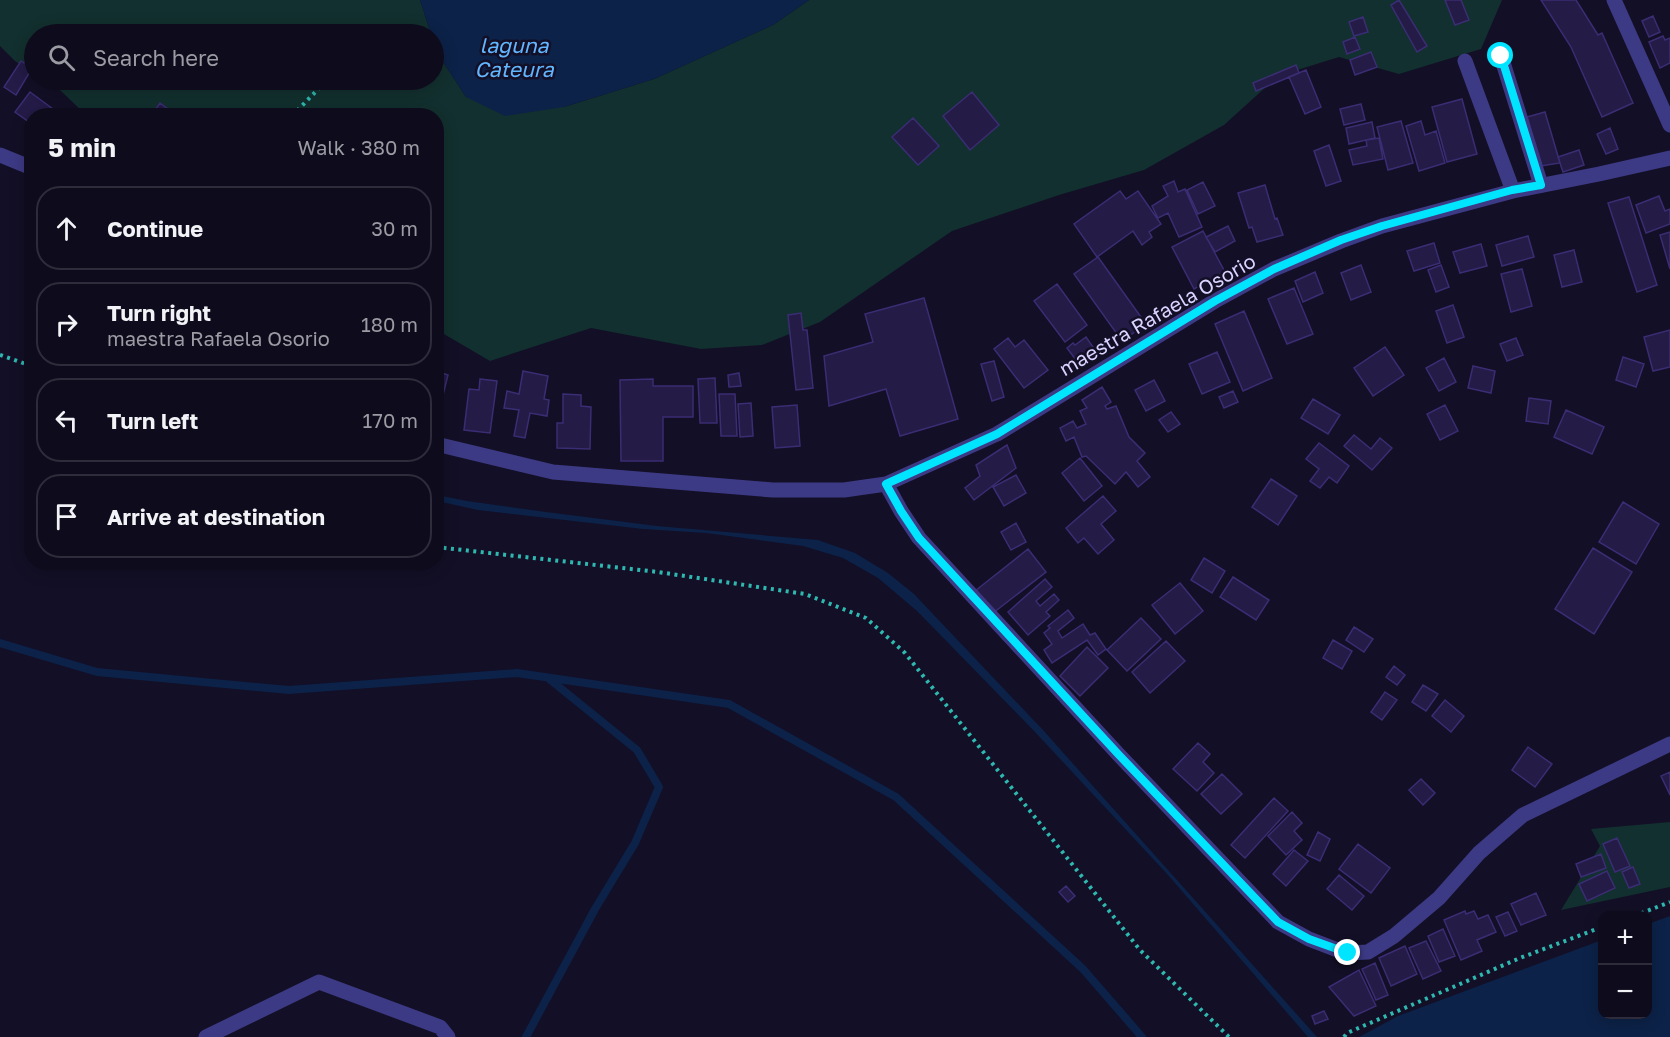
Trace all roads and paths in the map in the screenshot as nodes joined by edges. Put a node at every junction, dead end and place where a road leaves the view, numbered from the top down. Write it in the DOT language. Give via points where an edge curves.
graph roads {
  1 [pos="1614,0"];
  2 [pos="1501,56"];
  3 [pos="1465,61"];
  4 [pos="317,90"];
  5 [pos="300,108"];
  6 [pos="1670,125"];
  7 [pos="0,155"];
  8 [pos="1670,158"];
  9 [pos="24,165"];
  10 [pos="1541,185"];
  11 [pos="1512,190"];
  12 [pos="0,354"];
  13 [pos="24,363"];
  14 [pos="444,446"];
  15 [pos="886,484"];
  16 [pos="444,548"];
  17 [pos="1670,744"];
  18 [pos="1670,902"];
  19 [pos="1645,911"];
  20 [pos="1598,929"];
  21 [pos="1347,1036"];
  22 [pos="206,1037"];
  23 [pos="448,1037"];
  24 [pos="1229,1037"];
  1 -- 6 [label="street"];
  2 -- 10 [label="street"];
  3 -- 11 [label="street"];
  4 -- 5 [label="path"];
  7 -- 9 [label="street"];
  8 -- 10 [label="street, maestra Rafaela Osorio"];
  10 -- 11 [label="street, maestra Rafaela Osorio"];
  11 -- 15 [label="street, maestra Rafaela Osorio" via="1382,226 1274,269 997,434"];
  12 -- 13 [label="path"];
  14 -- 15 [label="street, maestra Rafaela Osorio" via="553,472 773,490 844,490"];
  15 -- 17 [label="street" via="919,538 1278,922 1341,951 1368,952 1394,936 1523,815"];
  16 -- 24 [label="path" via="658,572 805,594 866,618 905,653 1140,950"];
  18 -- 19 [label="path"];
  20 -- 21 [label="path" via="1520,958"];
  22 -- 23 [label="street" via="319,982 440,1027"];
}
